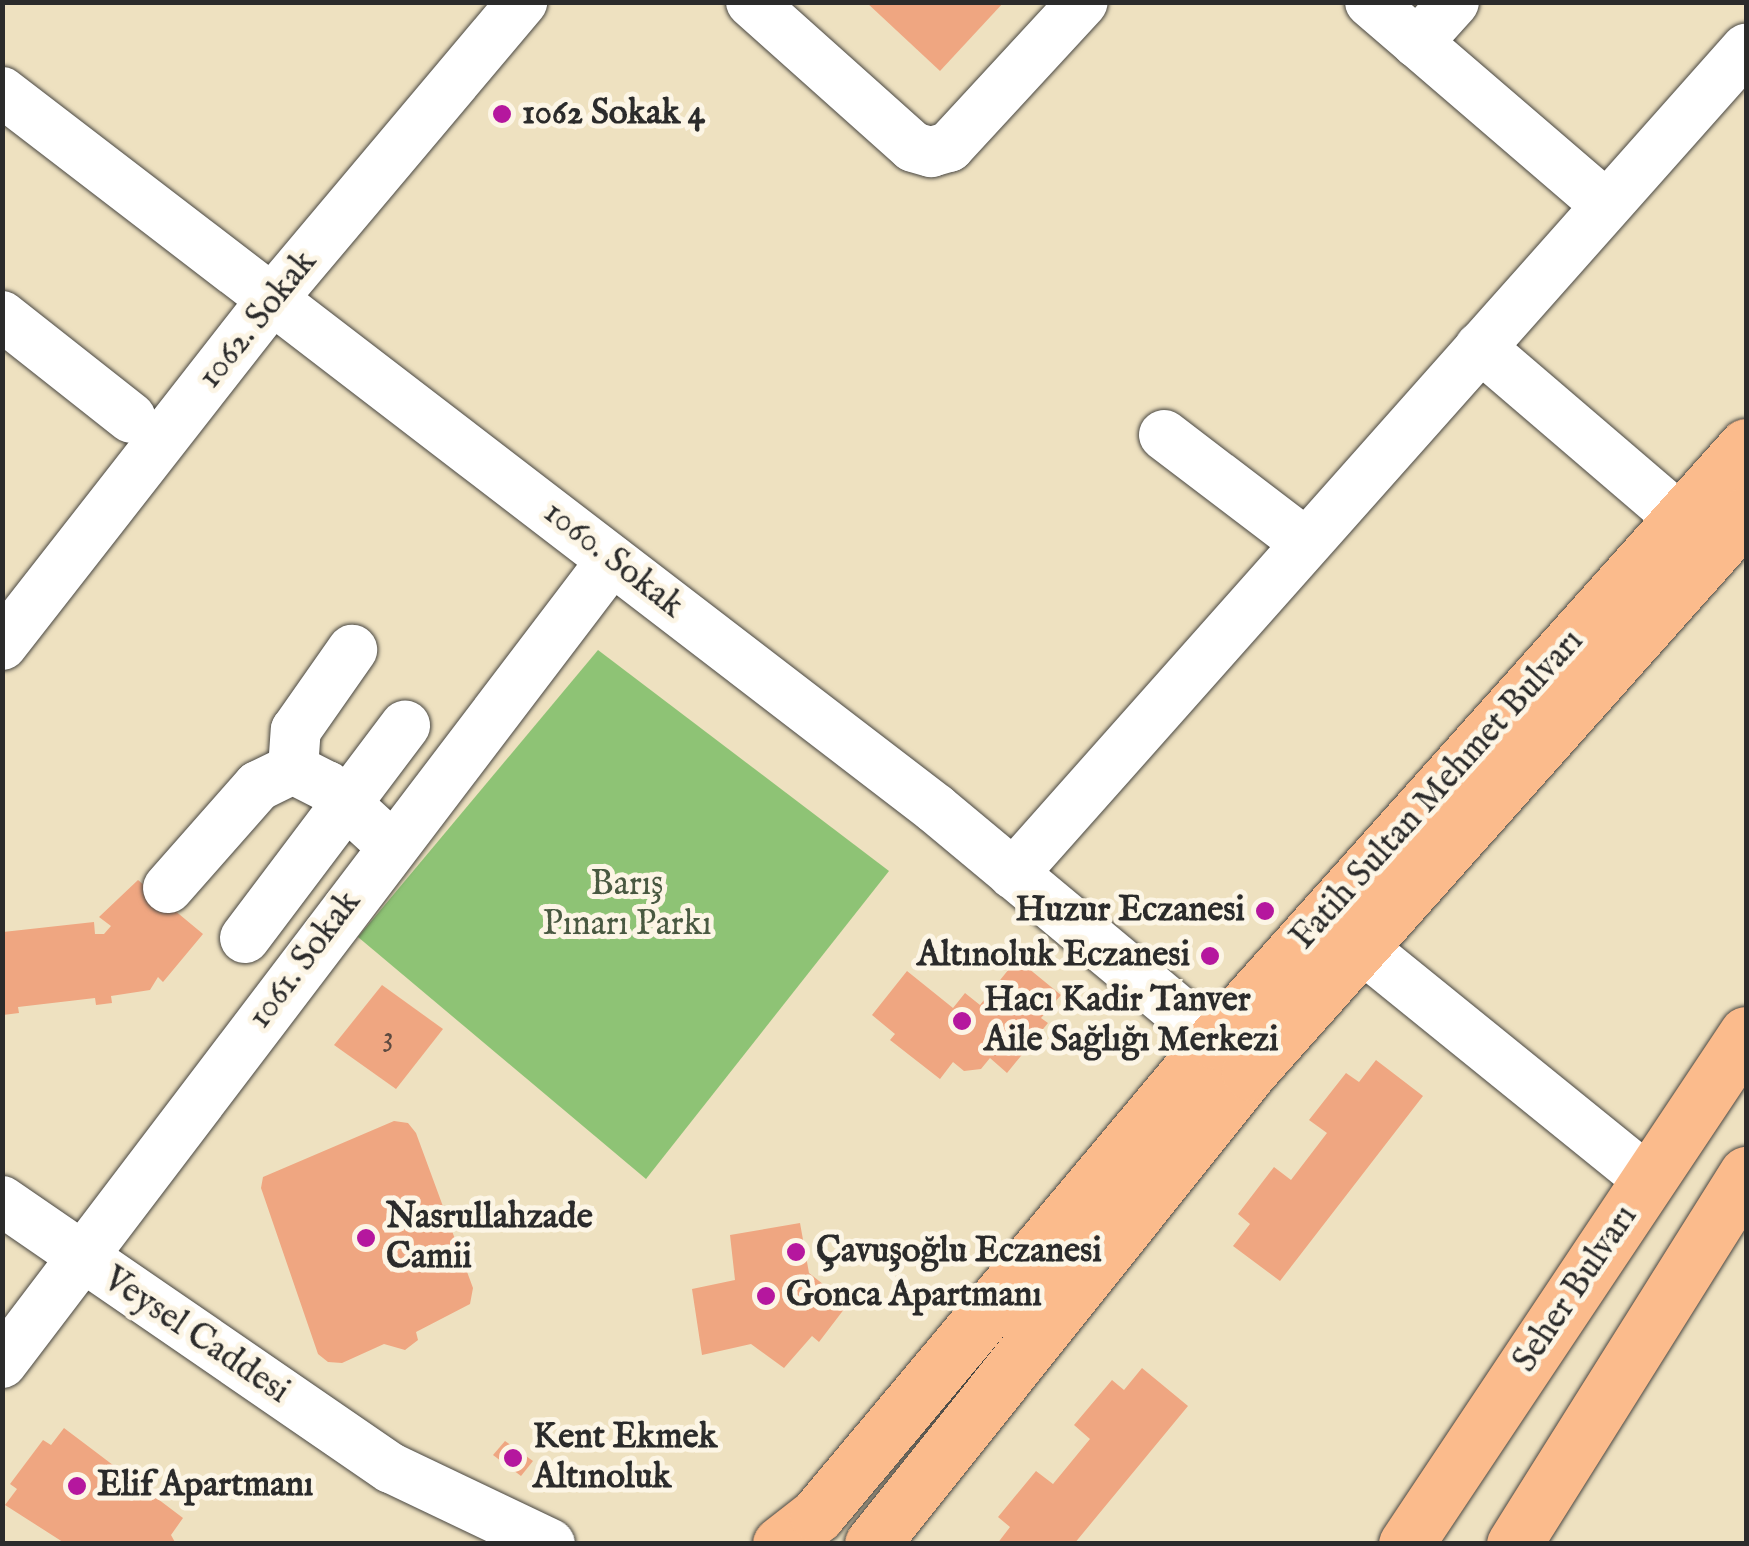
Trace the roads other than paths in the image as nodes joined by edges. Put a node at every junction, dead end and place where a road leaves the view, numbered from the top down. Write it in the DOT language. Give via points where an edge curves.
graph roads {
  1 [pos="522,2"];
  2 [pos="750,2"];
  3 [pos="1083,2"];
  4 [pos="1370,2"];
  5 [pos="1454,2"];
  6 [pos="1418,43"];
  7 [pos="1746,50"];
  8 [pos="8,106"];
  9 [pos="1606,204"];
  10 [pos="273,298"];
  11 [pos="2,316"];
  12 [pos="1480,347"];
  13 [pos="131,418"];
  14 [pos="1164,435"];
  15 [pos="1746,446"];
  16 [pos="1746,514"];
  17 [pos="1681,520"];
  18 [pos="1306,543"];
  19 [pos="612,560"];
  20 [pos="2,646"];
  21 [pos="352,650"];
  22 [pos="405,726"];
  23 [pos="293,769"];
  24 [pos="347,804"];
  25 [pos="392,846"];
  26 [pos="1013,874"];
  27 [pos="168,888"];
  28 [pos="245,938"];
  29 [pos="1360,947"];
  30 [pos="1746,1034"];
  31 [pos="1214,1040"];
  32 [pos="1746,1174"];
  33 [pos="1650,1180"];
  34 [pos="2,1201"];
  35 [pos="78,1256"];
  36 [pos="2,1364"];
  37 [pos="391,1468"];
  38 [pos="471,1544"];
  39 [pos="550,1544"];
  40 [pos="780,1544"];
  41 [pos="872,1544"];
  42 [pos="1406,1544"];
  43 [pos="1514,1544"];
  1 -- 10 [label="street, 1062. Sokak"];
  2 -- 3 [label="street" via="913,147 931,152 949,147"];
  4 -- 6 [label="street"];
  5 -- 6 [label="street"];
  6 -- 9 [label="street"];
  7 -- 9 [label="street"];
  8 -- 10 [label="street, 1060. Sokak"];
  9 -- 12 [label="street"];
  10 -- 19 [label="street, 1060. Sokak"];
  10 -- 20 [label="street, 1062. Sokak"];
  11 -- 13 [label="street"];
  12 -- 17 [label="street"];
  12 -- 18 [label="street"];
  14 -- 18 [label="street"];
  15 -- 17 [label="main road, Fatih Sultan Mehmet Bulvarı"];
  16 -- 29 [label="main road, Fatih Sultan Mehmet Bulvarı"];
  17 -- 31 [label="main road, Fatih Sultan Mehmet Bulvarı"];
  18 -- 26 [label="street"];
  19 -- 25 [label="street, 1061. Sokak"];
  19 -- 26 [label="street, 1060. Sokak"];
  21 -- 23 [label="street" via="296,730 289,755"];
  22 -- 24 [label="street"];
  23 -- 24 [label="street" via="307,772"];
  23 -- 27 [label="street" via="258,786"];
  24 -- 25 [label="street"];
  24 -- 28 [label="street"];
  25 -- 35 [label="street, 1061. Sokak"];
  26 -- 31 [label="street, 1060. Sokak"];
  29 -- 33 [label="street"];
  29 -- 41 [label="main road, Fatih Sultan Mehmet Bulvarı" via="1249,1072"];
  30 -- 33 [label="main road, Seher Bulvarı"];
  31 -- 40 [label="main road, Fatih Sultan Mehmet Bulvarı" via="817,1515"];
  32 -- 43 [label="main road"];
  33 -- 42 [label="main road, Seher Bulvarı"];
  34 -- 35 [label="street, Veysel Caddesi"];
  35 -- 36 [label="street, 1061. Sokak"];
  35 -- 37 [label="street, Veysel Caddesi"];
  37 -- 38 [label="street, Veysel Caddesi"];
  37 -- 39 [label="street, Veysel Caddesi"];
}
